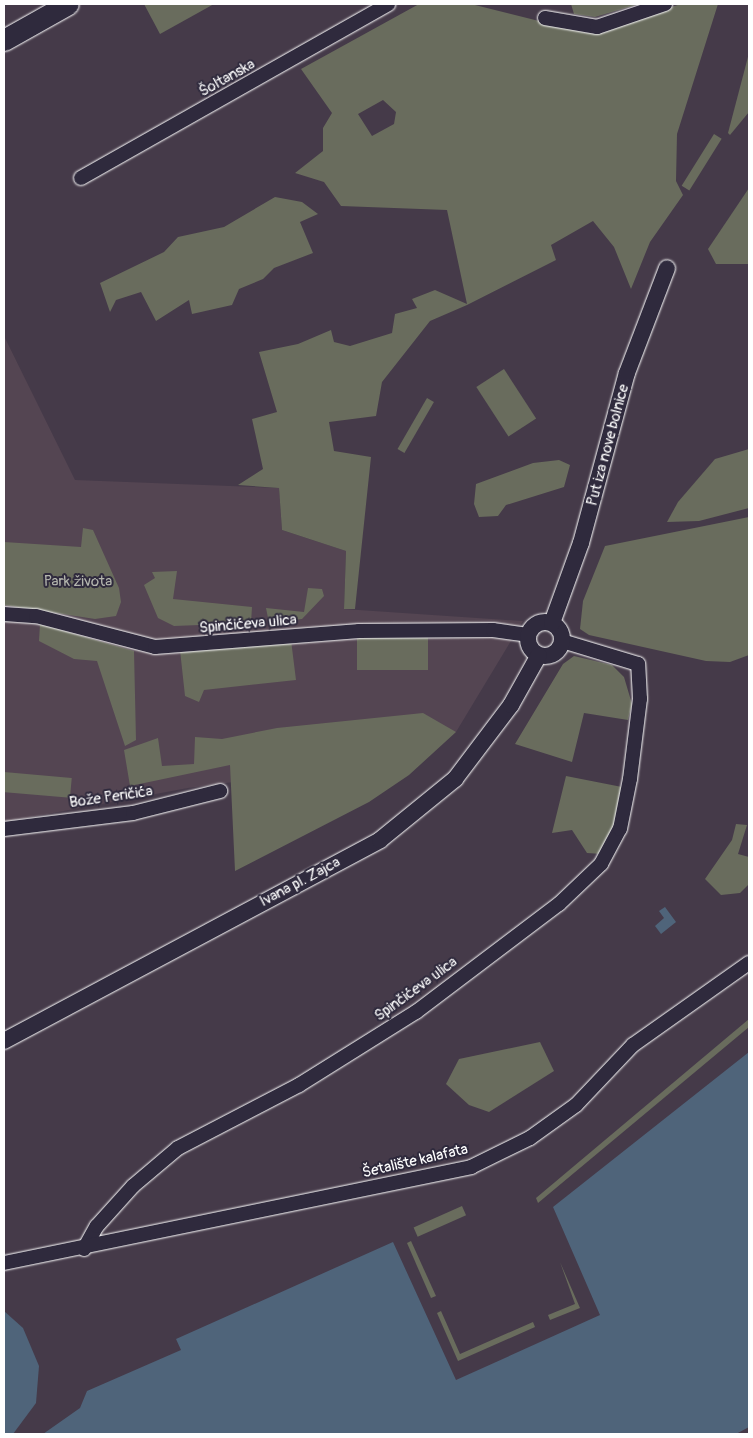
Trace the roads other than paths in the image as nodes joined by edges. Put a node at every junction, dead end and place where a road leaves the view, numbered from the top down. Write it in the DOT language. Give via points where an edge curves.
graph roads {
  1 [pos="68,4"];
  2 [pos="388,4"];
  3 [pos="665,4"];
  4 [pos="545,18"];
  5 [pos="4,40"];
  6 [pos="81,178"];
  7 [pos="667,268"];
  8 [pos="4,614"];
  9 [pos="552,623"];
  10 [pos="528,635"];
  11 [pos="562,641"];
  12 [pos="539,655"];
  13 [pos="220,791"];
  14 [pos="4,829"];
  15 [pos="749,963"];
  16 [pos="4,1041"];
  17 [pos="84,1249"];
  18 [pos="4,1263"];
  1 -- 5 [label="main road"];
  2 -- 6 [label="street, Šoltanska"];
  3 -- 4 [label="street" via="597,27"];
  7 -- 9 [label="street, Put iza nove bolnice" via="623,385 581,542"];
  8 -- 10 [label="street, Spinčićeva ulica" via="36,616 154,647 359,631 493,630"];
  9 -- 10 [label="street" via="538,623"];
  9 -- 11 [label="street"];
  10 -- 12 [label="street" via="529,645"];
  11 -- 12 [label="street" via="552,654"];
  11 -- 17 [label="street, Spinčićeva ulica" via="638,664 640,699 630,778 620,829 601,864 559,904 416,1012 299,1085 178,1148 133,1186 97,1226"];
  12 -- 16 [label="street, Ivana pl. Zajca" via="511,705 455,778 380,840"];
  13 -- 14 [label="street, Bože Peričića" via="133,813"];
  15 -- 17 [label="street, Šetalište kalafata" via="633,1046 576,1105 530,1138 471,1167"];
  17 -- 18 [label="street"];
}
